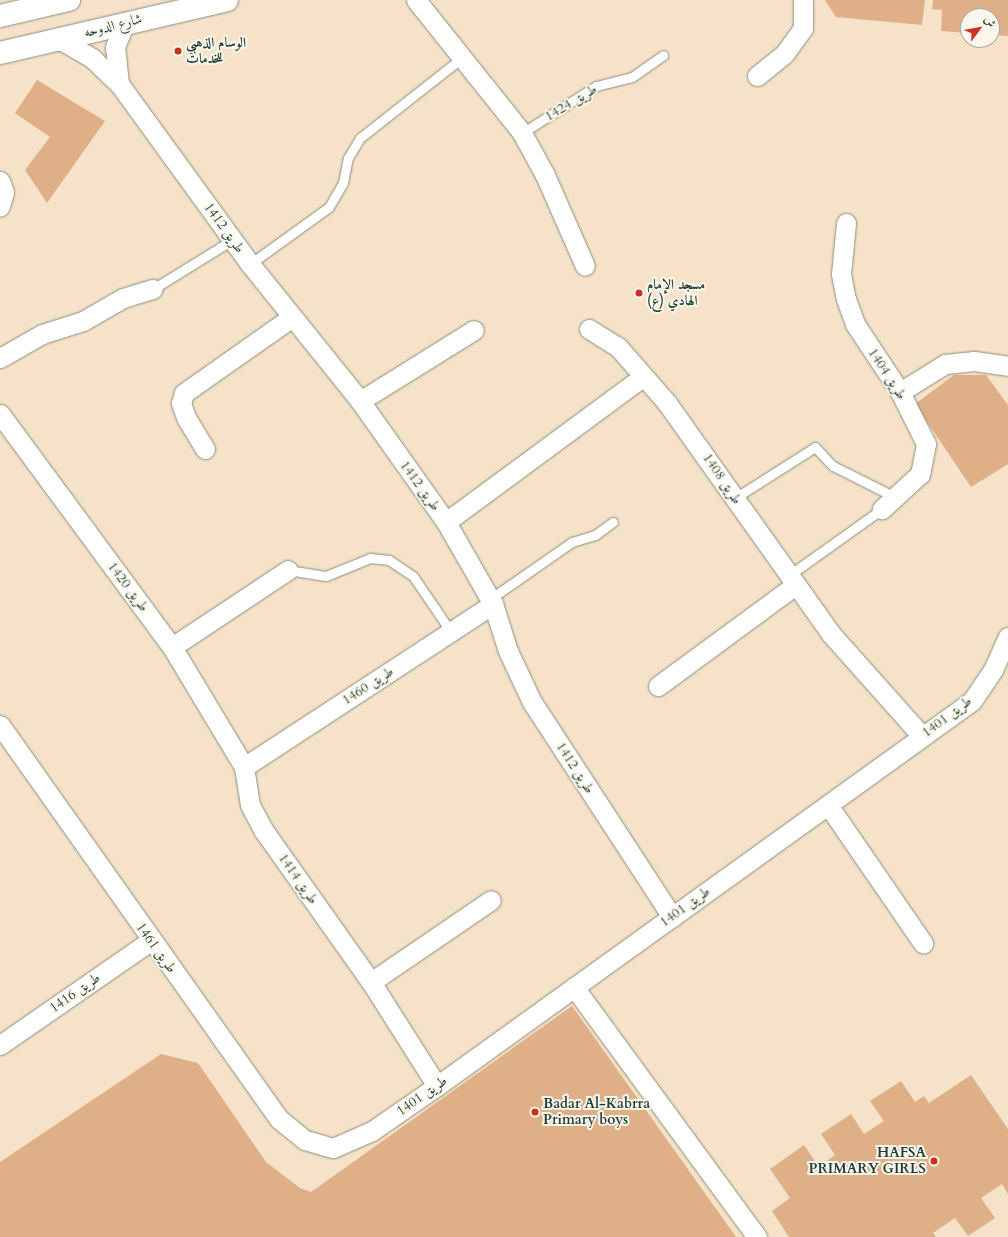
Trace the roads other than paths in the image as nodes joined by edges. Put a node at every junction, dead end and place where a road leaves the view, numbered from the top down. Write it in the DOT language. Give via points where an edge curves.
graph roads {
  1 [pos="69,0"];
  2 [pos="227,0"];
  3 [pos="416,0"];
  4 [pos="436,0"];
  5 [pos="803,0"];
  6 [pos="0,16"];
  7 [pos="125,22"];
  8 [pos="438,24"];
  9 [pos="58,39"];
  10 [pos="0,53"];
  11 [pos="663,55"];
  12 [pos="464,56"];
  13 [pos="757,76"];
  14 [pos="120,85"];
  15 [pos="522,133"];
  16 [pos="0,181"];
  17 [pos="0,206"];
  18 [pos="846,223"];
  19 [pos="232,240"];
  20 [pos="250,264"];
  21 [pos="586,266"];
  22 [pos="152,289"];
  23 [pos="292,317"];
  24 [pos="589,329"];
  25 [pos="474,330"];
  26 [pos="0,358"];
  27 [pos="1008,366"];
  28 [pos="643,377"];
  29 [pos="900,392"];
  30 [pos="360,401"];
  31 [pos="0,414"];
  32 [pos="205,449"];
  33 [pos="735,498"];
  34 [pos="889,503"];
  35 [pos="446,522"];
  36 [pos="613,522"];
  37 [pos="288,570"];
  38 [pos="791,581"];
  39 [pos="491,602"];
  40 [pos="450,632"];
  41 [pos="1007,642"];
  42 [pos="172,647"];
  43 [pos="658,686"];
  44 [pos="0,725"];
  45 [pos="922,736"];
  46 [pos="244,767"];
  47 [pos="828,805"];
  48 [pos="491,900"];
  49 [pos="672,917"];
  50 [pos="150,941"];
  51 [pos="923,943"];
  52 [pos="371,982"];
  53 [pos="574,987"];
  54 [pos="1,1043"];
  55 [pos="437,1086"];
  56 [pos="332,1148"];
  57 [pos="757,1237"];
  1 -- 6 [label="street"];
  2 -- 7 [label="street, شارع الدوحه"];
  3 -- 8 [label="street"];
  4 -- 8 [label="street"];
  5 -- 13 [label="street" via="803,28 785,52"];
  7 -- 9 [label="street, شارع الدوحه"];
  7 -- 14 [label="street, طريق 1412" via="114,60"];
  8 -- 12 [label="street"];
  9 -- 10 [label="street, شارع الدوحه"];
  9 -- 14 [label="street, طريق 1412" via="92,58"];
  11 -- 15 [label="lane, طريق 1424" via="632,77 596,86"];
  12 -- 15 [label="street"];
  12 -- 20 [label="lane" via="360,138 348,158 343,183 329,207"];
  14 -- 19 [label="street, طريق 1412"];
  15 -- 21 [label="street" via="545,174"];
  16 -- 17 [label="street" via="4,192"];
  18 -- 29 [label="street, طريق 1404" via="842,274 846,300 856,324"];
  19 -- 20 [label="street, طريق 1412"];
  19 -- 22 [label="lane"];
  20 -- 23 [label="street, طريق 1412"];
  22 -- 26 [label="street" via="123,298 82,321 42,334"];
  23 -- 30 [label="street, طريق 1412"];
  23 -- 32 [label="street" via="184,393 181,403 186,417"];
  24 -- 28 [label="street, طريق 1408" via="618,347"];
  25 -- 30 [label="street"];
  27 -- 29 [label="street" via="974,361 945,364"];
  28 -- 33 [label="street, طريق 1408" via="667,402"];
  28 -- 35 [label="street"];
  29 -- 34 [label="street, طريق 1404" via="923,433 926,454 920,474"];
  30 -- 35 [label="street, طريق 1412"];
  31 -- 42 [label="street, طريق 1420"];
  33 -- 34 [label="lane" via="815,447 833,466"];
  33 -- 38 [label="street, طريق 1408"];
  34 -- 38 [label="lane"];
  35 -- 39 [label="street, طريق 1412"];
  36 -- 39 [label="lane" via="595,535 572,542"];
  37 -- 40 [label="lane" via="326,576 370,558 390,560 410,573"];
  37 -- 42 [label="street"];
  38 -- 43 [label="street"];
  38 -- 45 [label="street, طريق 1408" via="831,634"];
  39 -- 40 [label="street, طريق 1460"];
  39 -- 49 [label="street, طريق 1412" via="508,651 532,702"];
  40 -- 46 [label="street, طريق 1460"];
  41 -- 45 [label="street, طريق 1401" via="993,670 972,700"];
  42 -- 46 [label="street, طريق 1420"];
  44 -- 50 [label="street, طريق 1461"];
  45 -- 47 [label="street, طريق 1401"];
  46 -- 52 [label="street, طريق 1414" via="250,804 264,831"];
  47 -- 49 [label="street, طريق 1401"];
  47 -- 51 [label="street"];
  48 -- 52 [label="street"];
  49 -- 53 [label="street, طريق 1401"];
  50 -- 54 [label="street, طريق 1416"];
  50 -- 56 [label="street, طريق 1461" via="279,1119 305,1140"];
  52 -- 55 [label="street, طريق 1414"];
  53 -- 55 [label="street, طريق 1401"];
  53 -- 57 [label="street"];
  55 -- 56 [label="street, طريق 1401" via="372,1131"];
}
